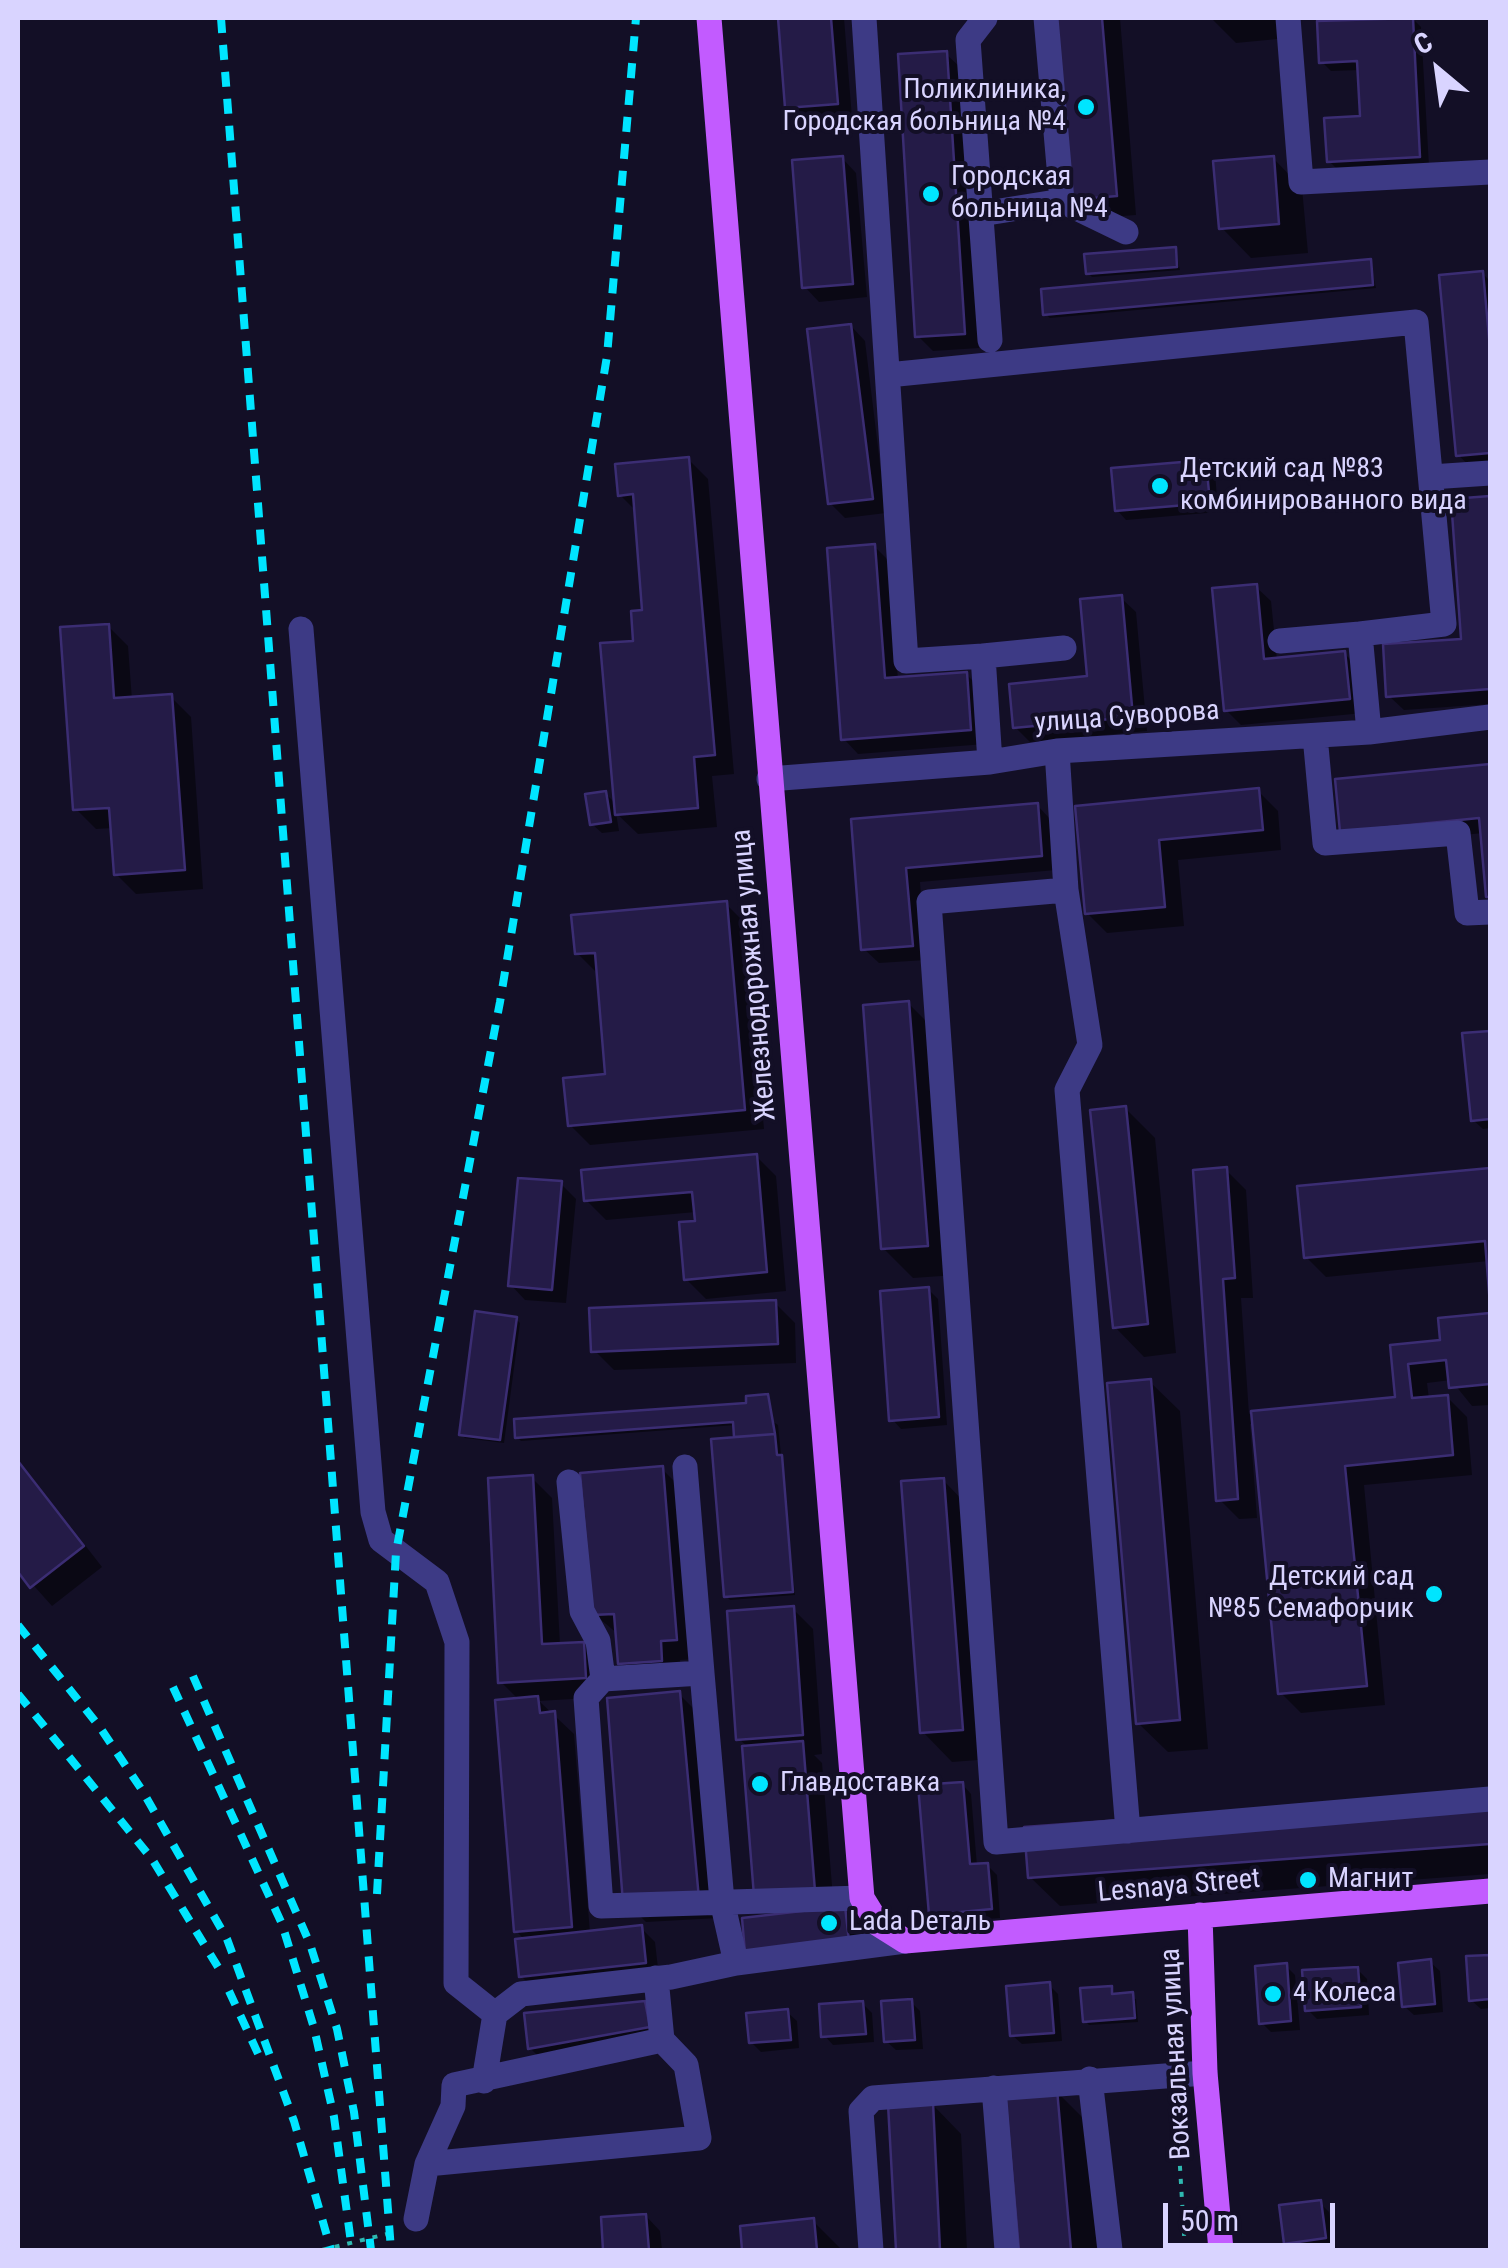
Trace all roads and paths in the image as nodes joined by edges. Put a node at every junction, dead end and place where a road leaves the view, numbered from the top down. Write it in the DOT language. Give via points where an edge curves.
graph roads {
  1 [pos="709,18"];
  2 [pos="864,18"];
  3 [pos="985,18"];
  4 [pos="1046,18"];
  5 [pos="1288,18"];
  6 [pos="1490,172"];
  7 [pos="1062,201"];
  8 [pos="981,214"];
  9 [pos="1126,232"];
  10 [pos="990,340"];
  11 [pos="888,374"];
  12 [pos="1490,474"];
  13 [pos="1431,476"];
  14 [pos="301,629"];
  15 [pos="1360,634"];
  16 [pos="1280,642"];
  17 [pos="1064,648"];
  18 [pos="983,656"];
  19 [pos="1490,717"];
  20 [pos="1370,732"];
  21 [pos="1316,736"];
  22 [pos="1057,751"];
  23 [pos="990,762"];
  24 [pos="769,779"];
  25 [pos="1066,890"];
  26 [pos="1490,912"];
  27 [pos="685,1467"];
  28 [pos="569,1482"];
  29 [pos="702,1674"];
  30 [pos="603,1678"];
  31 [pos="1490,1800"];
  32 [pos="1128,1830"];
  33 [pos="1490,1891"];
  34 [pos="862,1898"];
  35 [pos="722,1901"];
  36 [pos="1200,1914"];
  37 [pos="905,1941"];
  38 [pos="736,1963"];
  39 [pos="656,1978"];
  40 [pos="495,2014"];
  41 [pos="662,2040"];
  42 [pos="1205,2073"];
  43 [pos="1174,2074"];
  44 [pos="1090,2079"];
  45 [pos="484,2081"];
  46 [pos="994,2088"];
  47 [pos="427,2164"];
  48 [pos="416,2219"];
  49 [pos="322,2250"];
  50 [pos="871,2250"];
  51 [pos="1007,2250"];
  52 [pos="1110,2250"];
  53 [pos="1185,2250"];
  54 [pos="1220,2250"];
  1 -- 24 [label="main road, Железнодорожная улица"];
  2 -- 11 [label="street"];
  3 -- 8 [label="street" via="968,40"];
  4 -- 7 [label="street"];
  5 -- 6 [label="street" via="1301,182"];
  7 -- 8 [label="street"];
  7 -- 9 [label="street"];
  8 -- 10 [label="street"];
  11 -- 13 [label="street" via="1416,322"];
  11 -- 18 [label="street" via="906,661"];
  12 -- 13 [label="street"];
  13 -- 15 [label="street" via="1444,624"];
  14 -- 40 [label="street" via="373,1512 381,1540 438,1582 457,1642 456,1983"];
  15 -- 16 [label="street"];
  15 -- 20 [label="street"];
  17 -- 18 [label="street"];
  18 -- 23 [label="street"];
  19 -- 20 [label="street, улица Суворова"];
  20 -- 21 [label="street, улица Суворова"];
  21 -- 22 [label="street, улица Суворова"];
  21 -- 26 [label="street" via="1325,842 1458,833 1467,914"];
  22 -- 23 [label="street, улица Суворова"];
  22 -- 25 [label="street"];
  23 -- 24 [label="street, улица Суворова"];
  24 -- 34 [label="main road, Железнодорожная улица"];
  25 -- 32 [label="street" via="1090,1045 1067,1090"];
  25 -- 32 [label="street" via="930,902 931,922 996,1842"];
  27 -- 29 [label="street"];
  28 -- 30 [label="street" via="582,1611 598,1641"];
  29 -- 30 [label="street"];
  29 -- 35 [label="street"];
  30 -- 35 [label="street" via="586,1698 601,1906"];
  31 -- 32 [label="street"];
  33 -- 36 [label="main road, Lesnaya Street"];
  34 -- 35 [label="street"];
  34 -- 37 [label="main road, Железнодорожная улица" via="878,1924"];
  35 -- 38 [label="street"];
  36 -- 37 [label="main road, Lesnaya Street"];
  36 -- 42 [label="main road, Вокзальная улица"];
  37 -- 38 [label="street"];
  38 -- 39 [label="street"];
  39 -- 40 [label="street" via="521,1994"];
  39 -- 41 [label="street"];
  40 -- 45 [label="street"];
  41 -- 45 [label="street"];
  41 -- 47 [label="street" via="686,2066 699,2138"];
  42 -- 43 [label="street"];
  42 -- 54 [label="main road, Вокзальная улица"];
  43 -- 44 [label="street"];
  43 -- 53 [label="path"];
  44 -- 46 [label="street"];
  44 -- 52 [label="street"];
  45 -- 47 [label="street" via="454,2084 453,2106"];
  46 -- 50 [label="street" via="866,2103 861,2111"];
  46 -- 51 [label="street"];
  47 -- 48 [label="street"];
  48 -- 49 [label="path" via="407,2229"];
}
